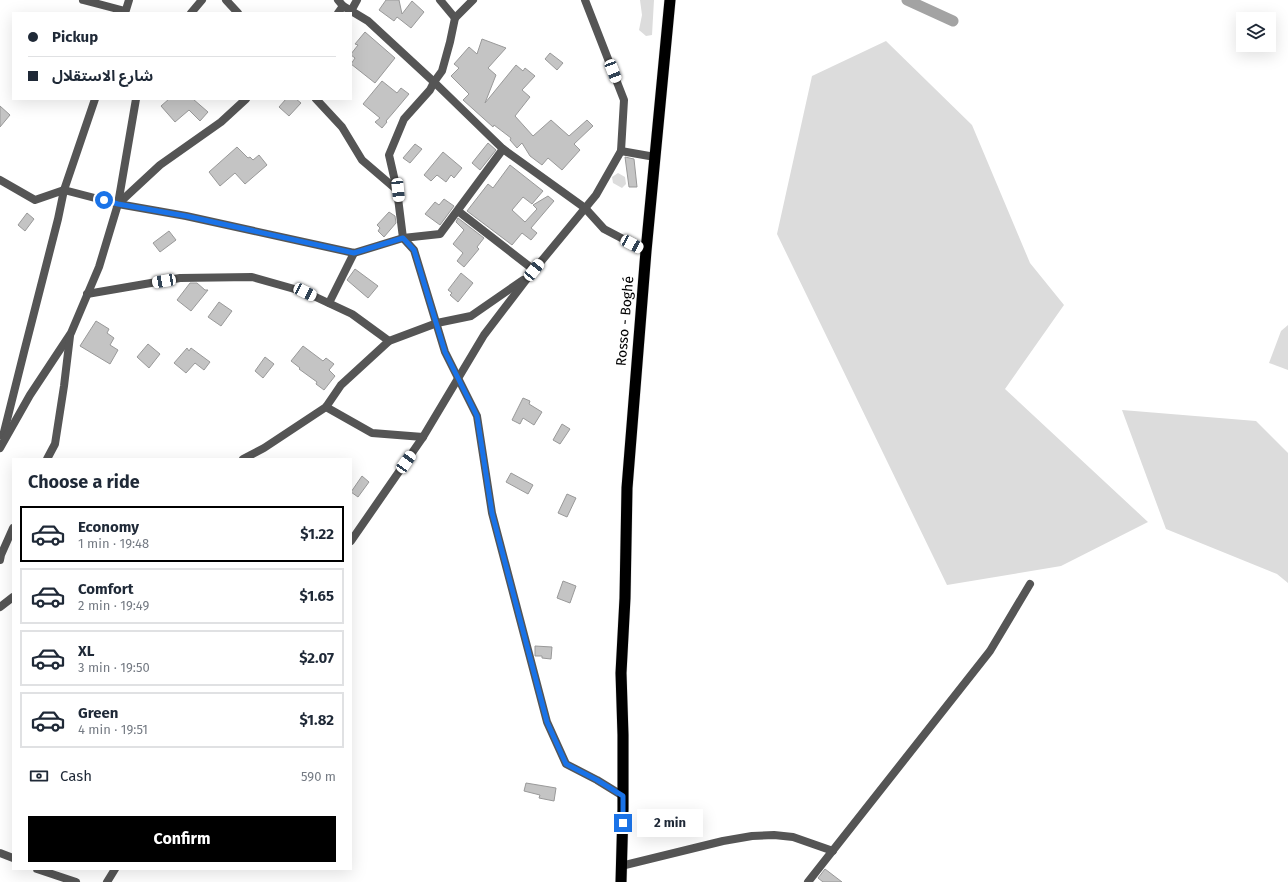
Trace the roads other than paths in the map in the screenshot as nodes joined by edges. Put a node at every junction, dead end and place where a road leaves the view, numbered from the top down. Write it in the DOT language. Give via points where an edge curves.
graph roads {
  1 [pos="83,0"];
  2 [pos="129,0"];
  3 [pos="202,0"];
  4 [pos="226,0"];
  5 [pos="357,0"];
  6 [pos="440,0"];
  7 [pos="473,0"];
  8 [pos="585,0"];
  9 [pos="670,0"];
  10 [pos="341,3"];
  11 [pos="351,11"];
  12 [pos="125,12"];
  13 [pos="192,12"];
  14 [pos="237,12"];
  15 [pos="454,18"];
  16 [pos="434,82"];
  17 [pos="95,100"];
  18 [pos="136,100"];
  19 [pos="317,100"];
  20 [pos="237,102"];
  21 [pos="503,149"];
  22 [pos="621,151"];
  23 [pos="655,157"];
  24 [pos="0,180"];
  25 [pos="64,190"];
  26 [pos="398,190"];
  27 [pos="118,204"];
  28 [pos="585,208"];
  29 [pos="458,211"];
  30 [pos="403,238"];
  31 [pos="646,251"];
  32 [pos="354,253"];
  33 [pos="532,273"];
  34 [pos="87,294"];
  35 [pos="329,303"];
  36 [pos="437,323"];
  37 [pos="70,333"];
  38 [pos="389,341"];
  39 [pos="458,378"];
  40 [pos="326,407"];
  41 [pos="423,437"];
  42 [pos="0,447"];
  43 [pos="48,458"];
  44 [pos="245,458"];
  45 [pos="12,530"];
  46 [pos="352,540"];
  47 [pos="0,560"];
  48 [pos="1030,584"];
  49 [pos="12,598"];
  50 [pos="0,607"];
  51 [pos="623,796"];
  52 [pos="833,850"];
  53 [pos="0,853"];
  54 [pos="12,858"];
  55 [pos="621,866"];
  56 [pos="40,870"];
  57 [pos="114,870"];
  58 [pos="76,882"];
  59 [pos="107,882"];
  60 [pos="621,882"];
  61 [pos="808,882"];
  1 -- 12 [label="street"];
  2 -- 12 [label="street"];
  3 -- 13 [label="street"];
  4 -- 14 [label="street"];
  5 -- 11 [label="street"];
  6 -- 15 [label="street"];
  7 -- 15 [label="street"];
  8 -- 22 [label="street" via="624,100"];
  9 -- 23 [label="highway, Rosso - Boghé"];
  10 -- 11 [label="street"];
  11 -- 16 [label="street" via="368,21"];
  15 -- 16 [label="street" via="442,71"];
  16 -- 21 [label="street"];
  16 -- 26 [label="street" via="404,119 389,155"];
  17 -- 25 [label="street"];
  18 -- 27 [label="street"];
  19 -- 26 [label="street" via="342,127 362,160"];
  20 -- 27 [label="street" via="221,122 160,165"];
  21 -- 28 [label="street"];
  21 -- 29 [label="street"];
  22 -- 23 [label="street"];
  22 -- 28 [label="street" via="596,195"];
  23 -- 31 [label="highway, Rosso - Boghé"];
  24 -- 25 [label="street" via="35,200"];
  25 -- 27 [label="street"];
  25 -- 42 [label="street"];
  26 -- 30 [label="street"];
  27 -- 32 [label="street" via="186,216"];
  27 -- 34 [label="street" via="99,267"];
  28 -- 31 [label="street" via="604,229"];
  28 -- 33 [label="street"];
  29 -- 30 [label="street" via="440,234"];
  29 -- 33 [label="street"];
  30 -- 32 [label="street"];
  30 -- 36 [label="street" via="414,250"];
  31 -- 51 [label="highway, Rosso - Boghé" via="627,488 621,673"];
  32 -- 35 [label="street"];
  33 -- 36 [label="street" via="472,316"];
  33 -- 39 [label="street" via="484,335"];
  34 -- 35 [label="street" via="180,278 252,277 305,292"];
  34 -- 37 [label="street"];
  35 -- 38 [label="street" via="352,314"];
  36 -- 38 [label="street"];
  36 -- 39 [label="street" via="445,352"];
  37 -- 42 [label="street"];
  37 -- 43 [label="street" via="55,444"];
  38 -- 40 [label="street" via="341,385"];
  39 -- 41 [label="street"];
  39 -- 51 [label="street" via="477,416 492,513 547,722 566,764"];
  40 -- 41 [label="street" via="372,432"];
  40 -- 44 [label="street"];
  41 -- 46 [label="street"];
  45 -- 47 [label="street"];
  48 -- 52 [label="street" via="990,650"];
  49 -- 50 [label="street"];
  51 -- 55 [label="highway, Rosso - Boghé"];
  52 -- 55 [label="street" via="793,837 752,836"];
  52 -- 61 [label="street"];
  53 -- 54 [label="street"];
  55 -- 60 [label="highway, Rosso - Boghé"];
  56 -- 58 [label="street"];
  57 -- 59 [label="street"];
}
